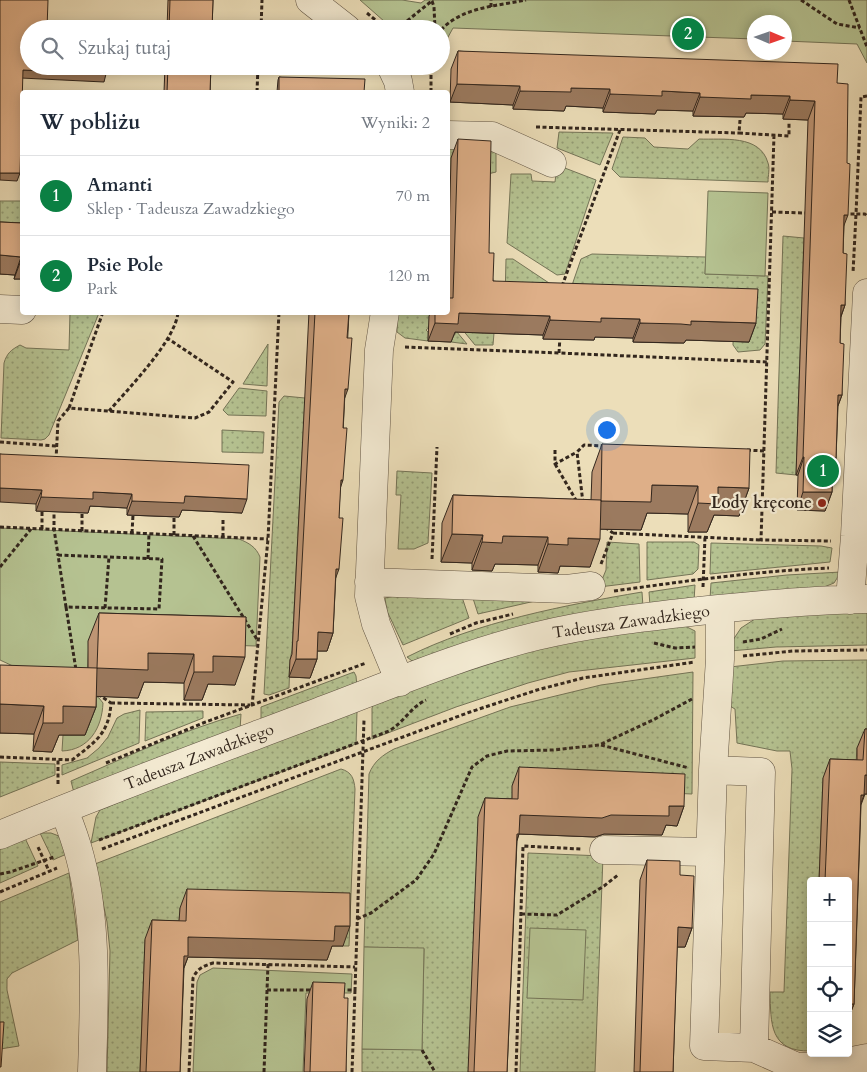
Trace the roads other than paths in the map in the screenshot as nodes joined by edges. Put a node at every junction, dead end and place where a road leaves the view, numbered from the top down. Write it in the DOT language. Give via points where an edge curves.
graph roads {
  1 [pos="310,0"];
  2 [pos="337,20"];
  3 [pos="395,75"];
  4 [pos="400,90"];
  5 [pos="450,135"];
  6 [pos="552,162"];
  7 [pos="867,295"];
  8 [pos="0,309"];
  9 [pos="20,310"];
  10 [pos="385,315"];
  11 [pos="854,538"];
  12 [pos="369,582"];
  13 [pos="591,586"];
  14 [pos="859,600"];
  15 [pos="720,609"];
  16 [pos="394,670"];
  17 [pos="705,770"];
  18 [pos="57,794"];
  19 [pos="0,836"];
  20 [pos="604,850"];
  21 [pos="710,852"];
  22 [pos="754,1048"];
  23 [pos="867,1058"];
  24 [pos="797,1069"];
  25 [pos="92,1072"];
  1 -- 2 [label="street"];
  3 -- 4 [label="street"];
  5 -- 6 [label="street" via="492,136"];
  7 -- 11 [label="street, Tadeusza Zawadzkiego"];
  8 -- 9 [label="street"];
  10 -- 12 [label="street" via="380,346"];
  11 -- 14 [label="street, Tadeusza Zawadzkiego"];
  12 -- 13 [label="street" via="567,589"];
  12 -- 16 [label="street" via="372,609"];
  14 -- 15 [label="street, Tadeusza Zawadzkiego"];
  15 -- 16 [label="street, Tadeusza Zawadzkiego" via="609,622 545,634 474,655"];
  15 -- 17 [label="street, Tadeusza Zawadzkiego" via="721,652"];
  16 -- 18 [label="street, Tadeusza Zawadzkiego" via="363,695 252,737"];
  17 -- 21 [label="street, Tadeusza Zawadzkiego"];
  17 -- 22 [label="street" via="761,772"];
  18 -- 19 [label="street, Tadeusza Zawadzkiego"];
  18 -- 25 [label="street" via="79,853 88,903 92,938"];
  20 -- 21 [label="street"];
  21 -- 22 [label="street, Tadeusza Zawadzkiego" via="704,1046"];
  22 -- 24 [label="street"];
  23 -- 24 [label="street"];
}
